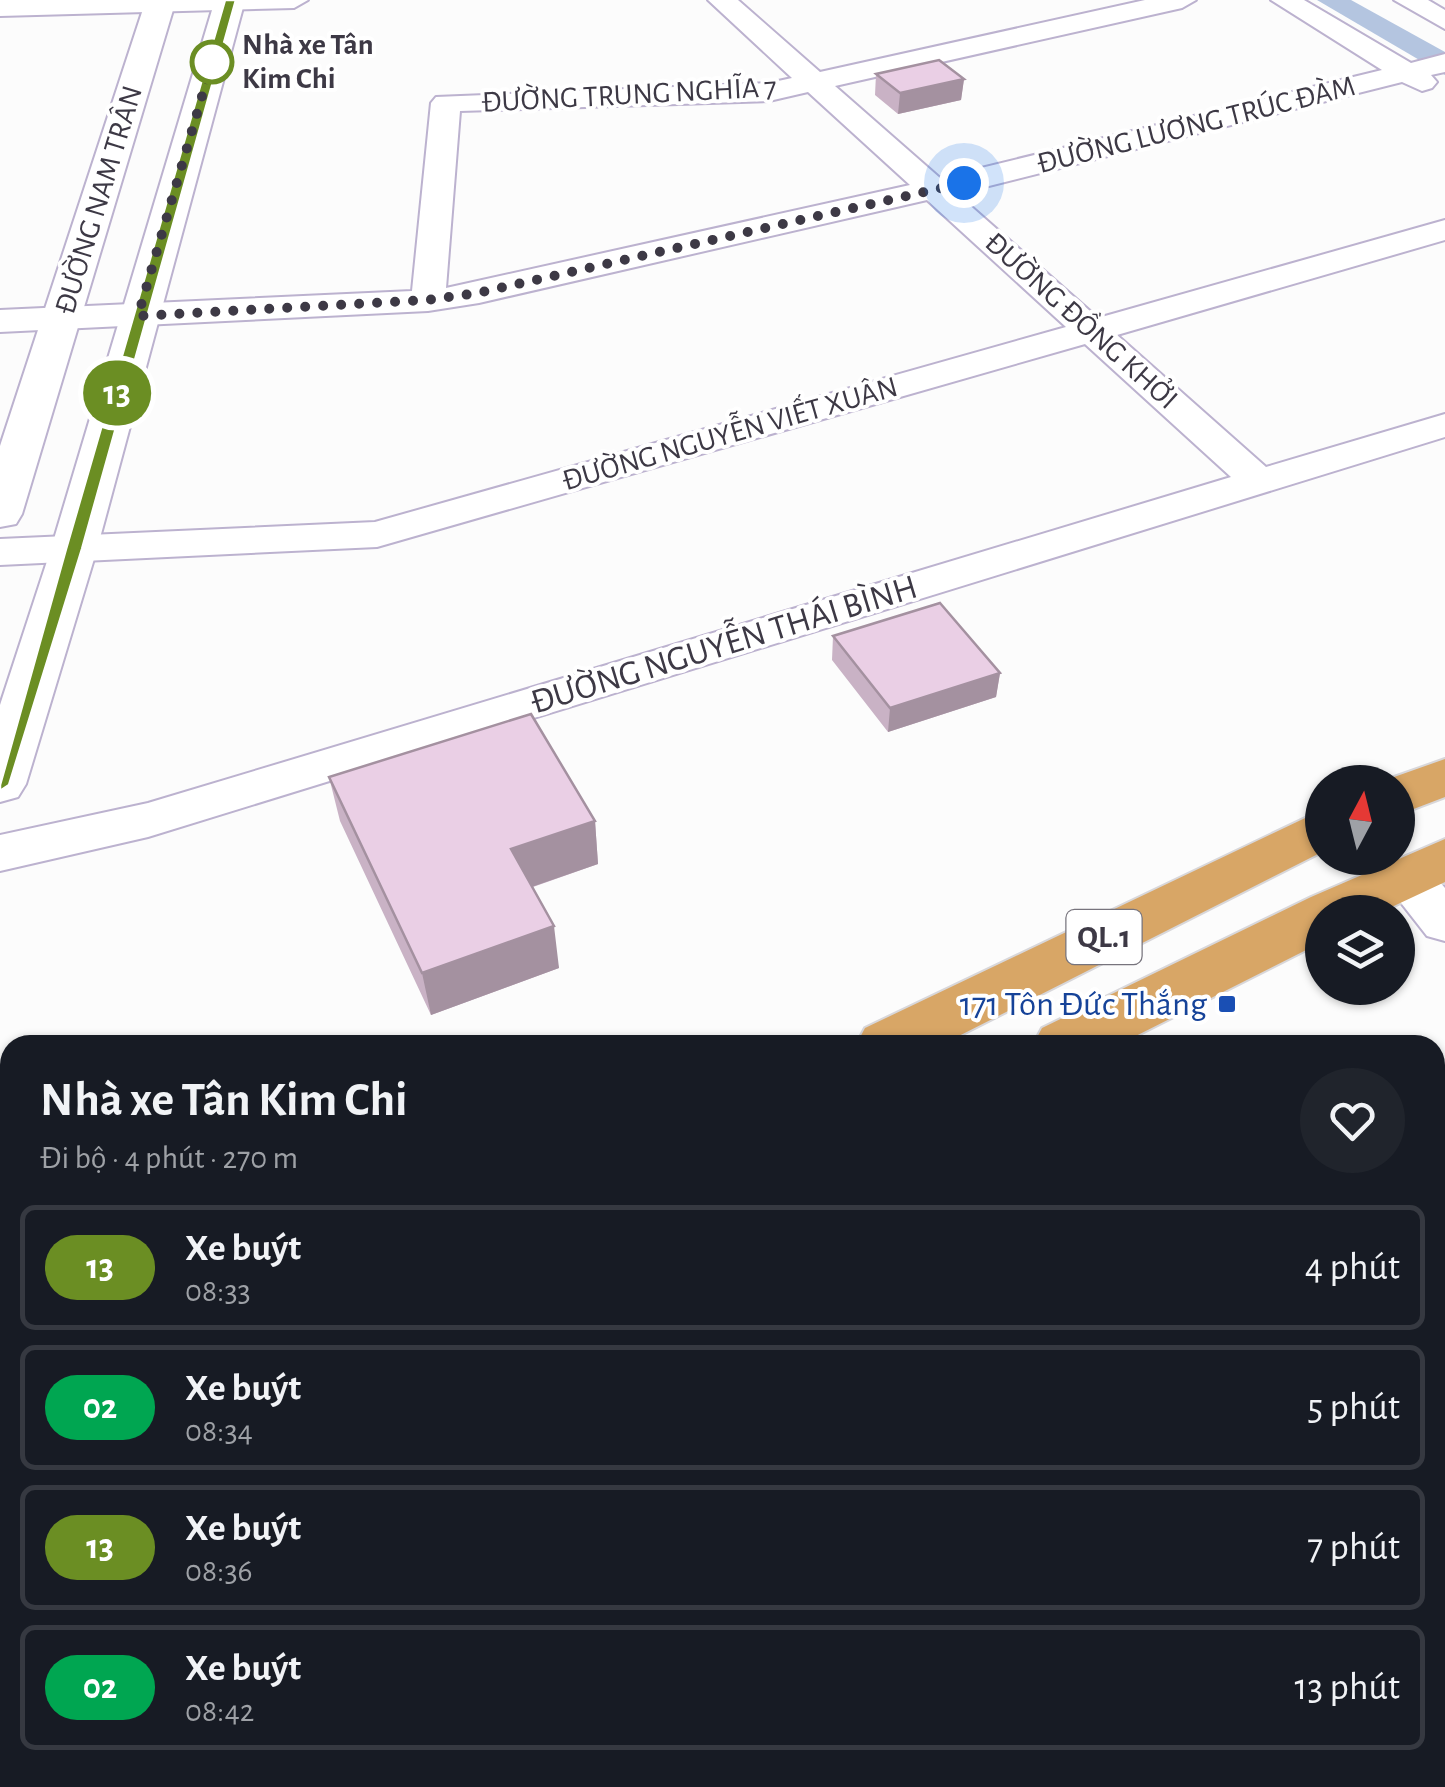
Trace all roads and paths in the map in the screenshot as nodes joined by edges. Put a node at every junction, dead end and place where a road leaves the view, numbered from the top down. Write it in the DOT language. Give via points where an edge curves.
graph roads {
  1 [pos="294,0"];
  2 [pos="722,0"];
  3 [pos="1182,0"];
  4 [pos="1285,0"];
  5 [pos="1408,0"];
  6 [pos="230,1"];
  7 [pos="160,2"];
  8 [pos="0,8"];
  9 [pos="1445,20"];
  10 [pos="1425,67"];
  11 [pos="814,83"];
  12 [pos="1445,96"];
  13 [pos="935,190"];
  14 [pos="1445,230"];
  15 [pos="428,300"];
  16 [pos="138,316"];
  17 [pos="62,319"];
  18 [pos="0,321"];
  19 [pos="1092,330"];
  20 [pos="1445,426"];
  21 [pos="1261,483"];
  22 [pos="0,514"];
  23 [pos="74,549"];
  24 [pos="0,552"];
  25 [pos="1445,777"];
  26 [pos="0,784"];
  27 [pos="1415,789"];
  28 [pos="1305,838"];
  29 [pos="0,854"];
  30 [pos="1425,867"];
  31 [pos="1367,895"];
  32 [pos="1445,922"];
  33 [pos="1305,925"];
  34 [pos="906,1035"];
  35 [pos="1082,1035"];
  1 -- 6 [label="street"];
  2 -- 11 [label="street, ĐƯỜNG ĐỒNG KHỞI"];
  3 -- 11 [label="street, ĐƯỜNG TRUNG NGHĨA 7"];
  4 -- 10 [label="street"];
  5 -- 9 [label="street"];
  6 -- 7 [label="street"];
  6 -- 16 [label="street, ĐƯỜNG NAM TRÂN"];
  7 -- 8 [label="street"];
  7 -- 17 [label="street, ĐƯỜNG NAM TRÂN"];
  10 -- 12 [label="street"];
  10 -- 13 [label="street, ĐƯỜNG LƯƠNG TRÚC ĐÀM"];
  11 -- 13 [label="street, ĐƯỜNG ĐỒNG KHỞI"];
  11 -- 15 [label="street, ĐƯỜNG TRUNG NGHĨA 7" via="769,92 446,103"];
  13 -- 15 [label="street, ĐƯỜNG LƯƠNG TRÚC ĐÀM"];
  13 -- 19 [label="street, ĐƯỜNG ĐỒNG KHỞI"];
  14 -- 19 [label="street, ĐƯỜNG NGUYỄN VIẾT XUÂN"];
  15 -- 16 [label="street, ĐƯỜNG LƯƠNG TRÚC ĐÀM"];
  16 -- 17 [label="street, ĐƯỜNG LƯƠNG TRÚC ĐÀM"];
  16 -- 23 [label="street, ĐƯỜNG NAM TRÂN"];
  17 -- 18 [label="street, ĐƯỜNG LƯƠNG TRÚC ĐÀM"];
  17 -- 22 [label="street, ĐƯỜNG NAM TRÂN"];
  19 -- 21 [label="street, ĐƯỜNG ĐỒNG KHỞI"];
  19 -- 23 [label="street, ĐƯỜNG NGUYỄN VIẾT XUÂN" via="378,534"];
  20 -- 21 [label="street, ĐƯỜNG NGUYỄN THÁI BÌNH"];
  21 -- 29 [label="street, ĐƯỜNG NGUYỄN THÁI BÌNH" via="148,820"];
  23 -- 24 [label="street, ĐƯỜNG NGUYỄN VIẾT XUÂN"];
  23 -- 26 [label="street, ĐƯỜNG NAM TRÂN"];
  25 -- 27 [label="highway"];
  28 -- 34 [label="highway, QL.1"];
  30 -- 31 [label="highway"];
  30 -- 32 [label="street"];
  33 -- 35 [label="highway, QL.1"];
}
